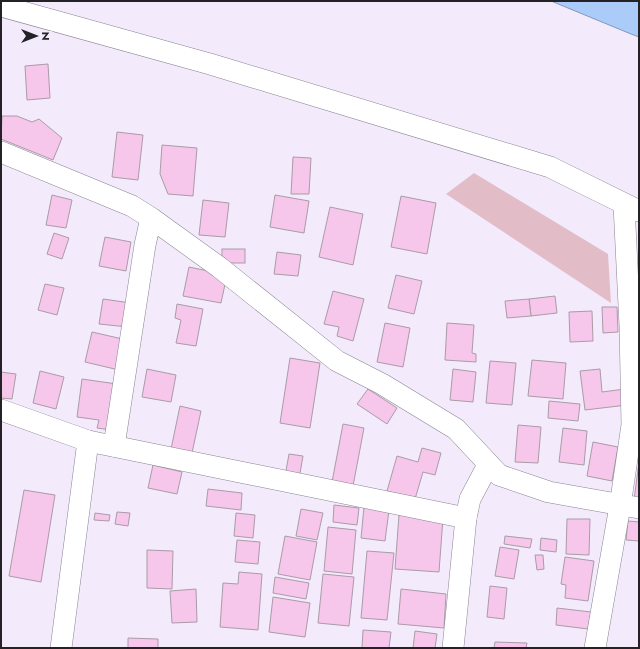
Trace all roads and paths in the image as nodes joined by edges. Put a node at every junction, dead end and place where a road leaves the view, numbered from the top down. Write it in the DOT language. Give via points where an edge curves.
graph roads {
  1 [pos="1,6"];
  2 [pos="1,152"];
  3 [pos="632,208"];
  4 [pos="151,218"];
  5 [pos="1,410"];
  6 [pos="88,441"];
  7 [pos="114,446"];
  8 [pos="488,464"];
  9 [pos="630,507"];
  10 [pos="466,518"];
  11 [pos="61,648"];
  12 [pos="453,648"];
  13 [pos="595,648"];
  1 -- 3 [label="street" via="217,66 550,167"];
  2 -- 4 [label="street" via="132,206"];
  3 -- 9 [label="street"];
  4 -- 7 [label="street"];
  4 -- 8 [label="street" via="337,360 456,429"];
  5 -- 6 [label="street"];
  6 -- 7 [label="street"];
  6 -- 11 [label="street"];
  7 -- 10 [label="street"];
  8 -- 9 [label="street" via="500,475 549,492"];
  8 -- 10 [label="street" via="470,499"];
  9 -- 13 [label="street"];
  10 -- 12 [label="street"];
}
